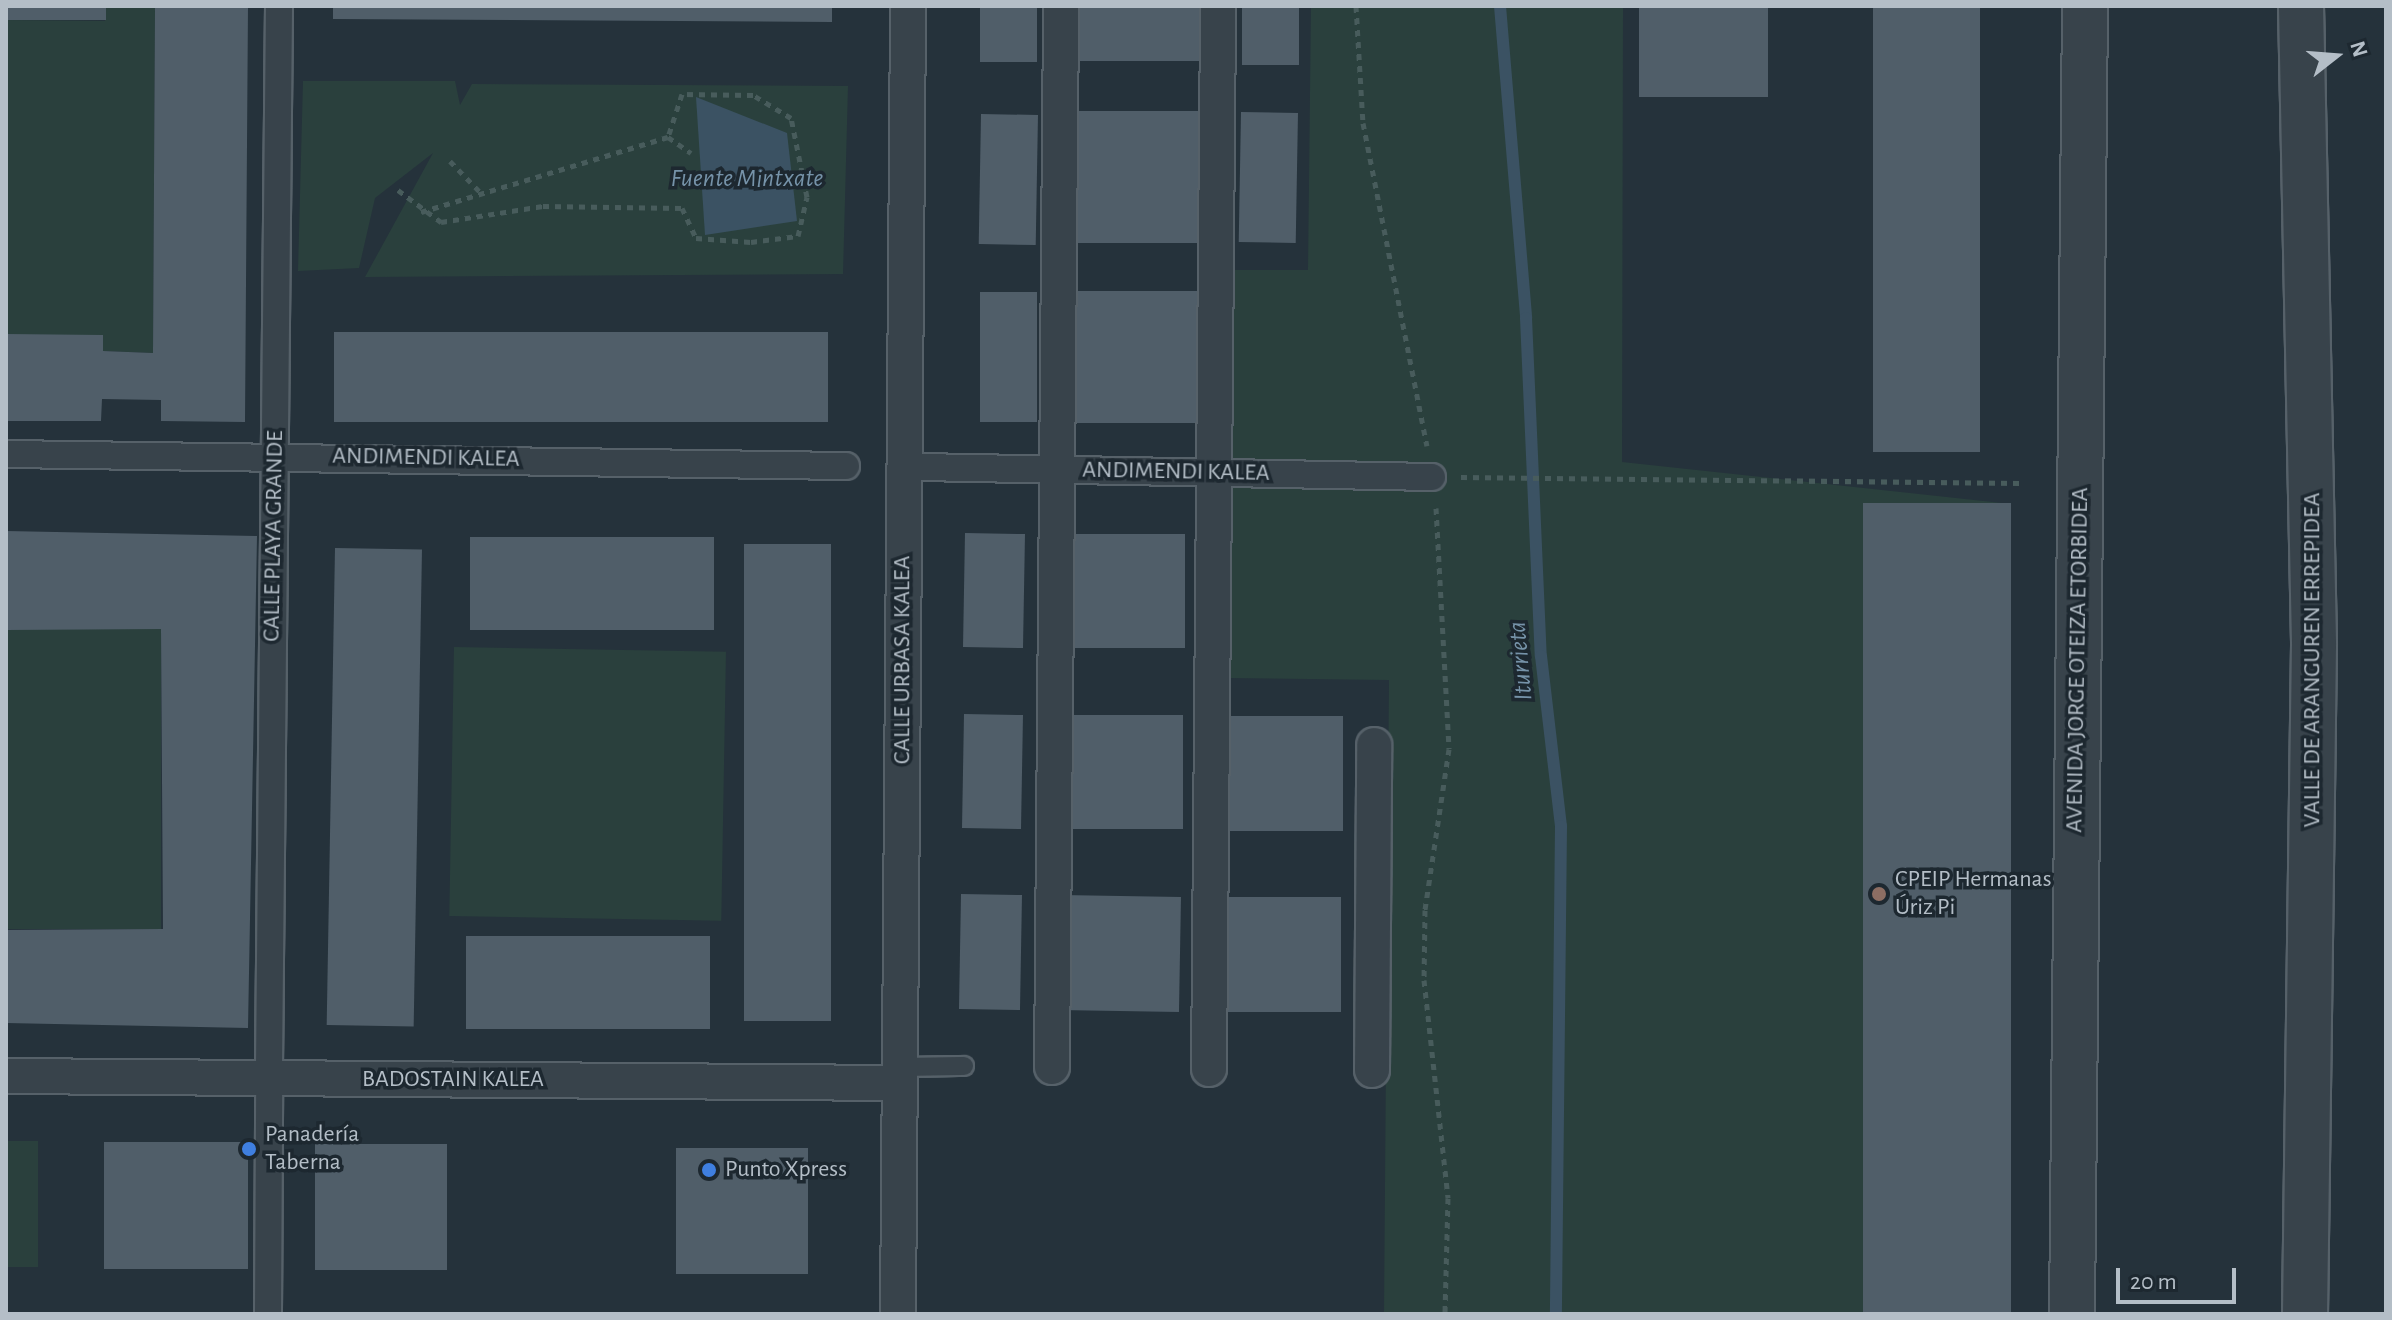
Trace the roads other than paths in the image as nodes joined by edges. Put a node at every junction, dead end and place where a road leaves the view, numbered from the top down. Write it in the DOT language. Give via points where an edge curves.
graph roads {
  1 [pos="279,6"];
  2 [pos="908,6"];
  3 [pos="1061,6"];
  4 [pos="1218,6"];
  5 [pos="2085,6"];
  6 [pos="2301,6"];
  7 [pos="6,454"];
  8 [pos="275,456"];
  9 [pos="846,466"];
  10 [pos="920,467"];
  11 [pos="1057,470"];
  12 [pos="1214,472"];
  13 [pos="1432,477"];
  14 [pos="1374,745"];
  15 [pos="964,1066"];
  16 [pos="269,1067"];
  17 [pos="1052,1067"];
  18 [pos="1209,1069"];
  19 [pos="1372,1070"];
  20 [pos="899,1075"];
  21 [pos="6,1076"];
  22 [pos="269,1096"];
  23 [pos="268,1314"];
  24 [pos="898,1314"];
  25 [pos="2072,1314"];
  26 [pos="2305,1314"];
  1 -- 8 [label="street, CALLE PLAYA GRANDE"];
  2 -- 20 [label="street, CALLE URBASA KALEA"];
  3 -- 11 [label="street"];
  4 -- 12 [label="street"];
  5 -- 25 [label="street, AVENIDA JORGE OTEIZA ETORBIDEA"];
  6 -- 26 [label="street, VALLE DE ARANGUREN ERREPIDEA" via="2314,616"];
  7 -- 8 [label="street, ANDIMENDI KALEA"];
  8 -- 9 [label="street, ANDIMENDI KALEA"];
  8 -- 16 [label="street, CALLE PLAYA GRANDE"];
  10 -- 11 [label="street, ANDIMENDI KALEA"];
  11 -- 12 [label="street, ANDIMENDI KALEA"];
  11 -- 17 [label="street"];
  12 -- 13 [label="street, ANDIMENDI KALEA"];
  12 -- 18 [label="street"];
  14 -- 19 [label="street"];
  15 -- 20 [label="lane"];
  20 -- 21 [label="street, BADOSTAIN KALEA"];
  20 -- 24 [label="street, CALLE URBASA KALEA"];
  22 -- 23 [label="street"];
}
